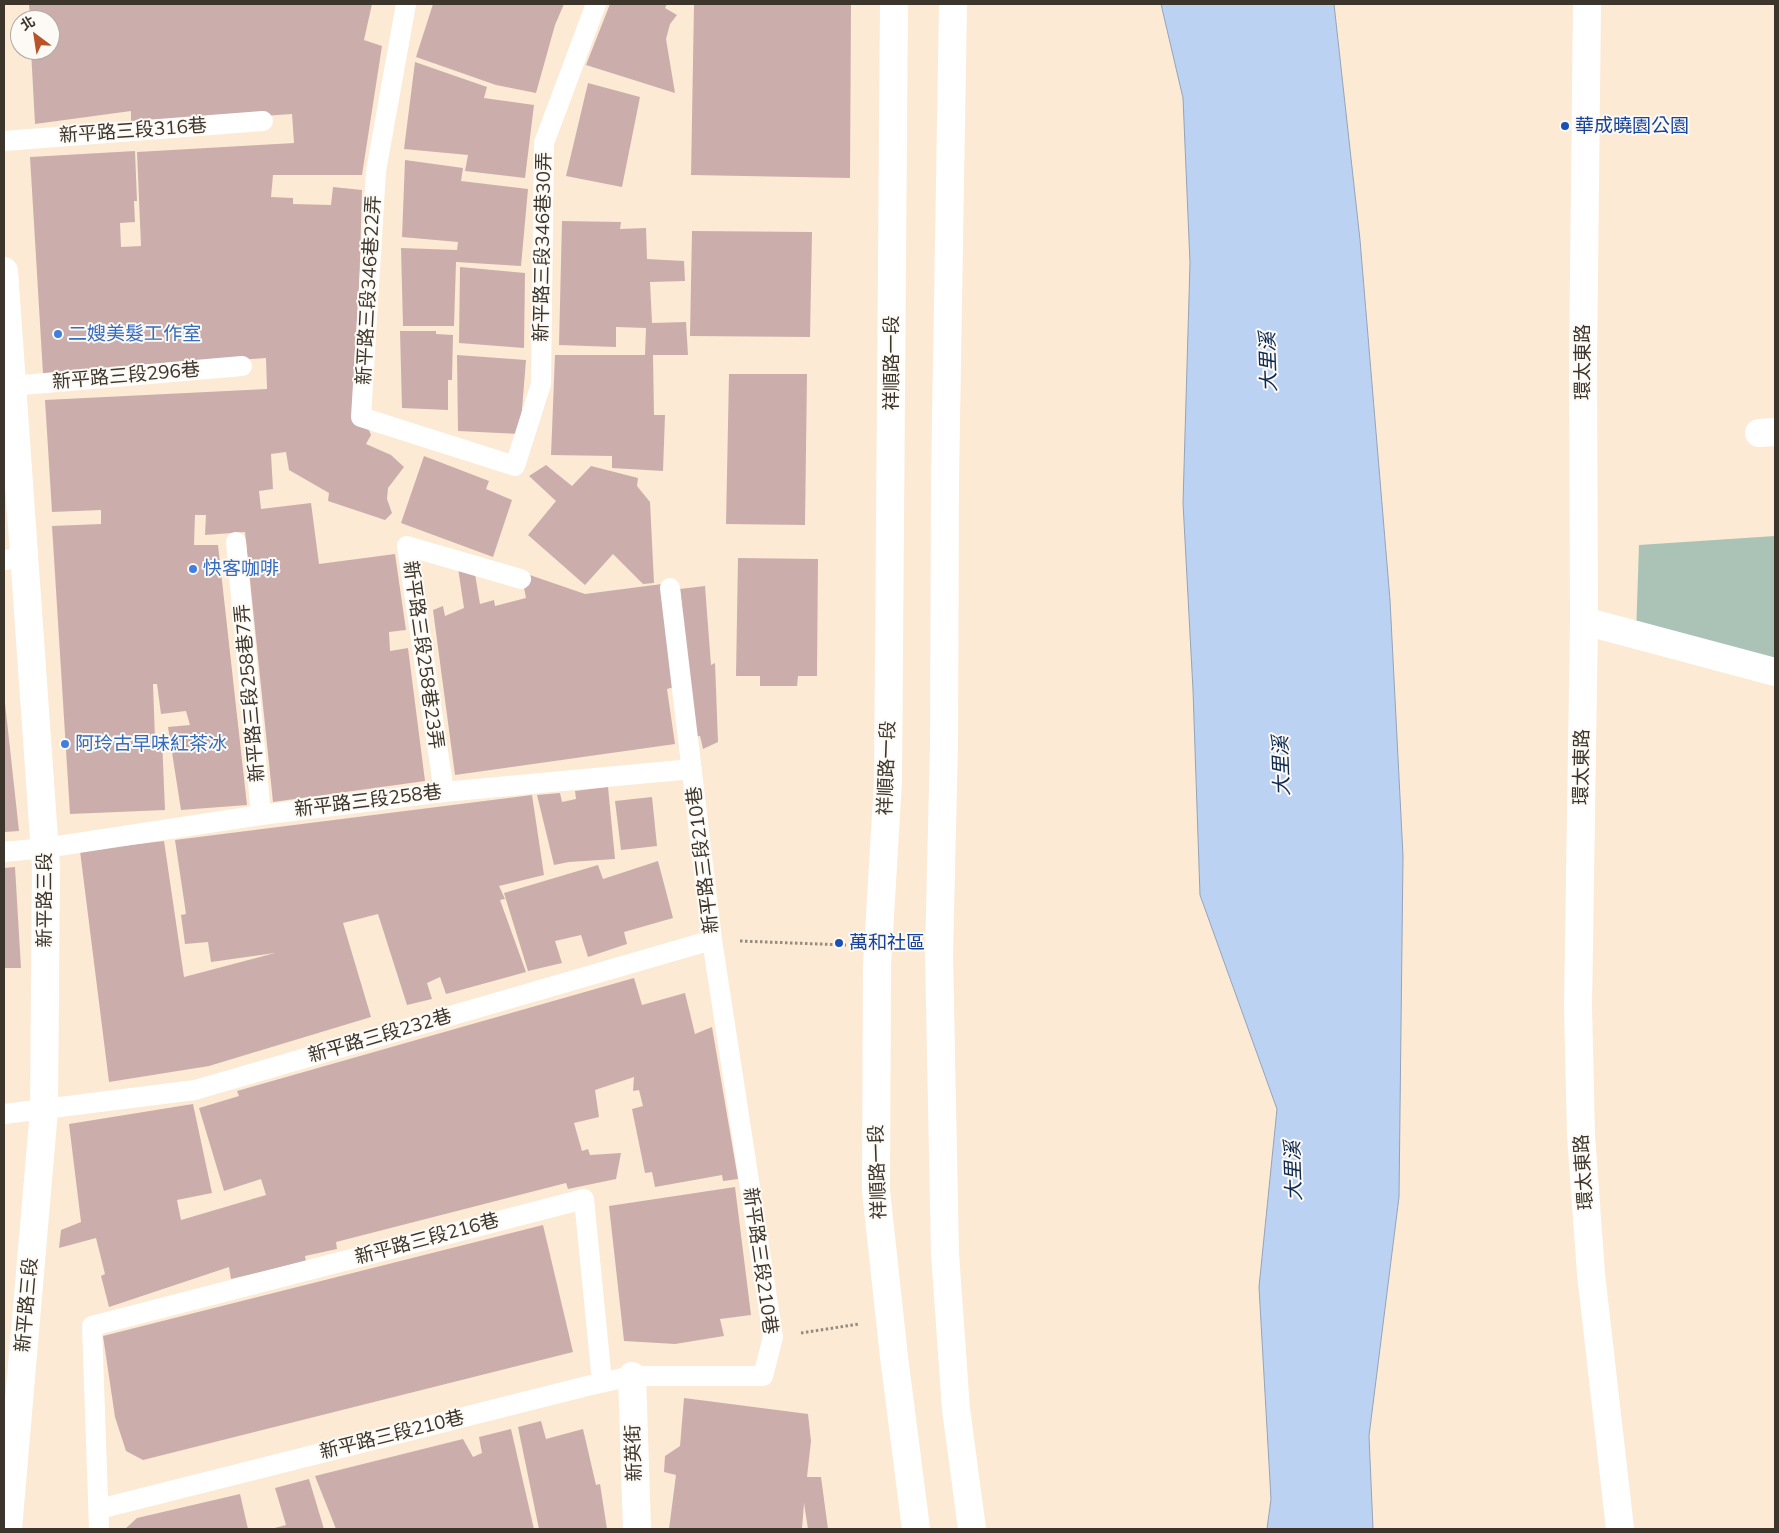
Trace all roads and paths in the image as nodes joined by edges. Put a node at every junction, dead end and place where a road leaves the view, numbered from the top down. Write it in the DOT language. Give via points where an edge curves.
graph roads {
  1 [pos="406,4"];
  2 [pos="596,4"];
  3 [pos="894,4"];
  4 [pos="953,4"];
  5 [pos="1587,4"];
  6 [pos="263,120"];
  7 [pos="4,141"];
  8 [pos="4,271"];
  9 [pos="6,333"];
  10 [pos="242,366"];
  11 [pos="11,386"];
  12 [pos="515,466"];
  13 [pos="236,542"];
  14 [pos="14,559"];
  15 [pos="521,579"];
  16 [pos="670,588"];
  17 [pos="1584,621"];
  18 [pos="1775,672"];
  19 [pos="692,769"];
  20 [pos="444,792"];
  21 [pos="261,815"];
  22 [pos="45,848"];
  23 [pos="4,852"];
  24 [pos="712,940"];
  25 [pos="879,947"];
  26 [pos="44,1110"];
  27 [pos="4,1114"];
  28 [pos="890,1320"];
  29 [pos="773,1337"];
  30 [pos="632,1376"];
  31 [pos="602,1382"];
  32 [pos="99,1509"];
  33 [pos="7,1522"];
  34 [pos="98,1529"];
  35 [pos="637,1529"];
  36 [pos="916,1529"];
  37 [pos="972,1529"];
  38 [pos="1620,1529"];
  1 -- 12 [label="lane, 新平路三段346巷22弄" via="376,171 361,417"];
  2 -- 12 [label="lane, 新平路三段346巷30弄" via="544,143 541,384"];
  3 -- 25 [label="street, 祥順路一段" via="888,781"];
  4 -- 37 [label="street" via="939,954 945,1254 956,1409"];
  5 -- 17 [label="street, 環太東路"];
  6 -- 7 [label="lane, 新平路三段316巷"];
  8 -- 9 [label="street, 新平路三段"];
  9 -- 11 [label="street, 新平路三段"];
  10 -- 11 [label="lane, 新平路三段296巷"];
  11 -- 14 [label="street, 新平路三段"];
  13 -- 21 [label="lane, 新平路三段258巷7弄"];
  14 -- 22 [label="street, 新平路三段"];
  15 -- 20 [label="lane, 新平路三段258巷23弄" via="407,546"];
  16 -- 19 [label="lane, 新平路三段210巷"];
  17 -- 18 [label="street"];
  17 -- 38 [label="street, 環太東路" via="1578,1006 1581,1135 1591,1274"];
  19 -- 20 [label="lane, 新平路三段258巷"];
  19 -- 24 [label="lane, 新平路三段210巷"];
  20 -- 21 [label="lane, 新平路三段258巷"];
  21 -- 22 [label="lane, 新平路三段258巷"];
  22 -- 23 [label="lane, 新平路三段258巷"];
  22 -- 26 [label="street, 新平路三段"];
  24 -- 25 [label="path"];
  24 -- 26 [label="lane, 新平路三段232巷" via="195,1090"];
  24 -- 29 [label="lane, 新平路三段210巷"];
  25 -- 28 [label="street, 祥順路一段" via="876,1191"];
  26 -- 27 [label="lane, 新平路三段232巷"];
  26 -- 33 [label="street, 新平路三段"];
  28 -- 29 [label="path"];
  28 -- 36 [label="street, 祥順路一段"];
  29 -- 30 [label="lane, 新平路三段210巷" via="763,1376"];
  30 -- 31 [label="lane, 新平路三段210巷"];
  30 -- 35 [label="street, 新英街"];
  31 -- 32 [label="lane, 新平路三段210巷"];
  31 -- 32 [label="lane, 新平路三段216巷" via="584,1199 92,1326"];
  32 -- 34 [label="lane"];
}
